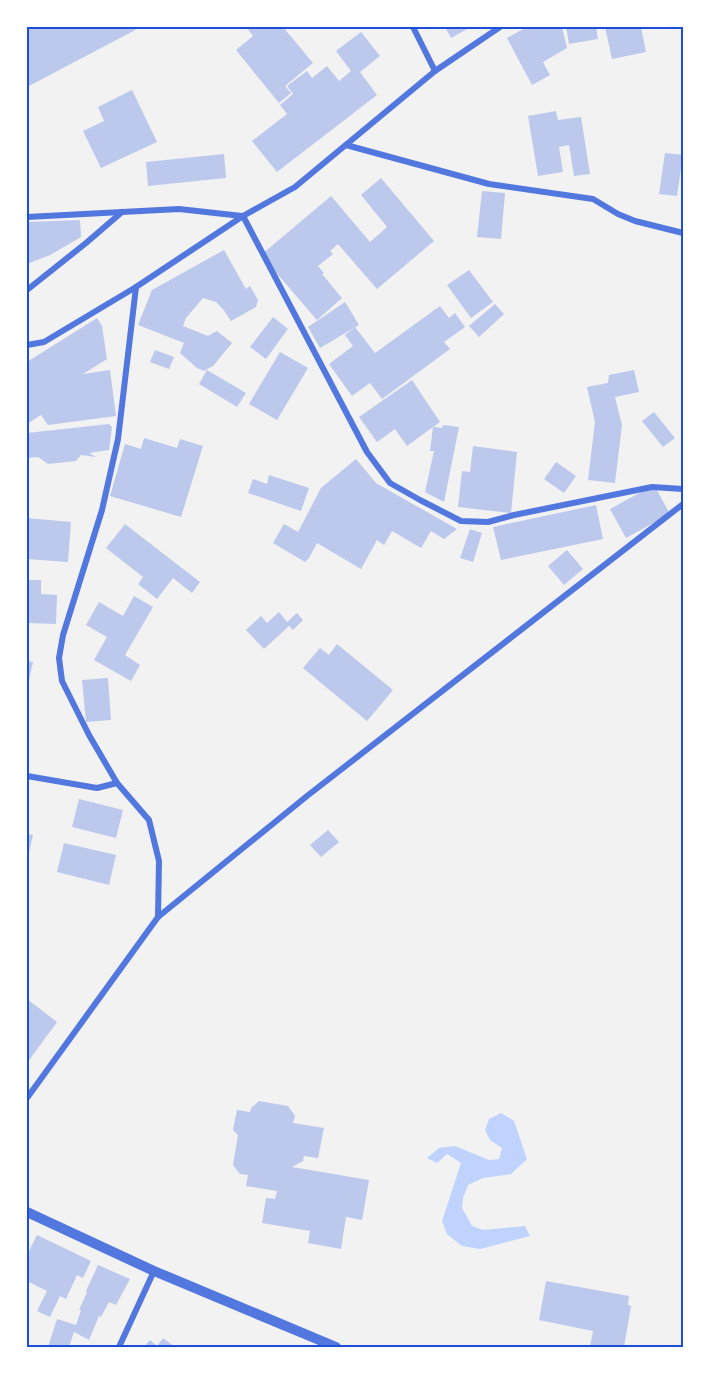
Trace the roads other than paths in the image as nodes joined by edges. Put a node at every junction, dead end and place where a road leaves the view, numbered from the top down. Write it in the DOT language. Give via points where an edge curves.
graph roads {
  1 [pos="413,27"];
  2 [pos="500,27"];
  3 [pos="435,71"];
  4 [pos="346,145"];
  5 [pos="123,212"];
  6 [pos="243,216"];
  7 [pos="27,217"];
  8 [pos="683,233"];
  9 [pos="136,287"];
  10 [pos="27,290"];
  11 [pos="27,345"];
  12 [pos="683,489"];
  13 [pos="683,504"];
  14 [pos="27,776"];
  15 [pos="117,783"];
  16 [pos="158,917"];
  17 [pos="27,1098"];
  18 [pos="27,1212"];
  19 [pos="154,1271"];
  20 [pos="119,1347"];
  21 [pos="336,1347"];
  1 -- 3 [label="street"];
  2 -- 3 [label="street"];
  3 -- 4 [label="street"];
  4 -- 6 [label="street" via="295,186"];
  4 -- 8 [label="street" via="489,184 593,199 635,221"];
  5 -- 6 [label="street" via="179,209"];
  5 -- 7 [label="street"];
  5 -- 10 [label="street"];
  6 -- 9 [label="street"];
  6 -- 12 [label="street" via="367,452 390,483 460,521 488,522 652,487"];
  9 -- 11 [label="street" via="44,342"];
  9 -- 15 [label="street" via="118,439 102,510 59,658 62,681"];
  13 -- 16 [label="street"];
  14 -- 15 [label="street" via="97,788"];
  15 -- 16 [label="street" via="149,820 159,861"];
  16 -- 17 [label="street"];
  18 -- 19 [label="street"];
  19 -- 20 [label="street"];
  19 -- 21 [label="street"];
}
